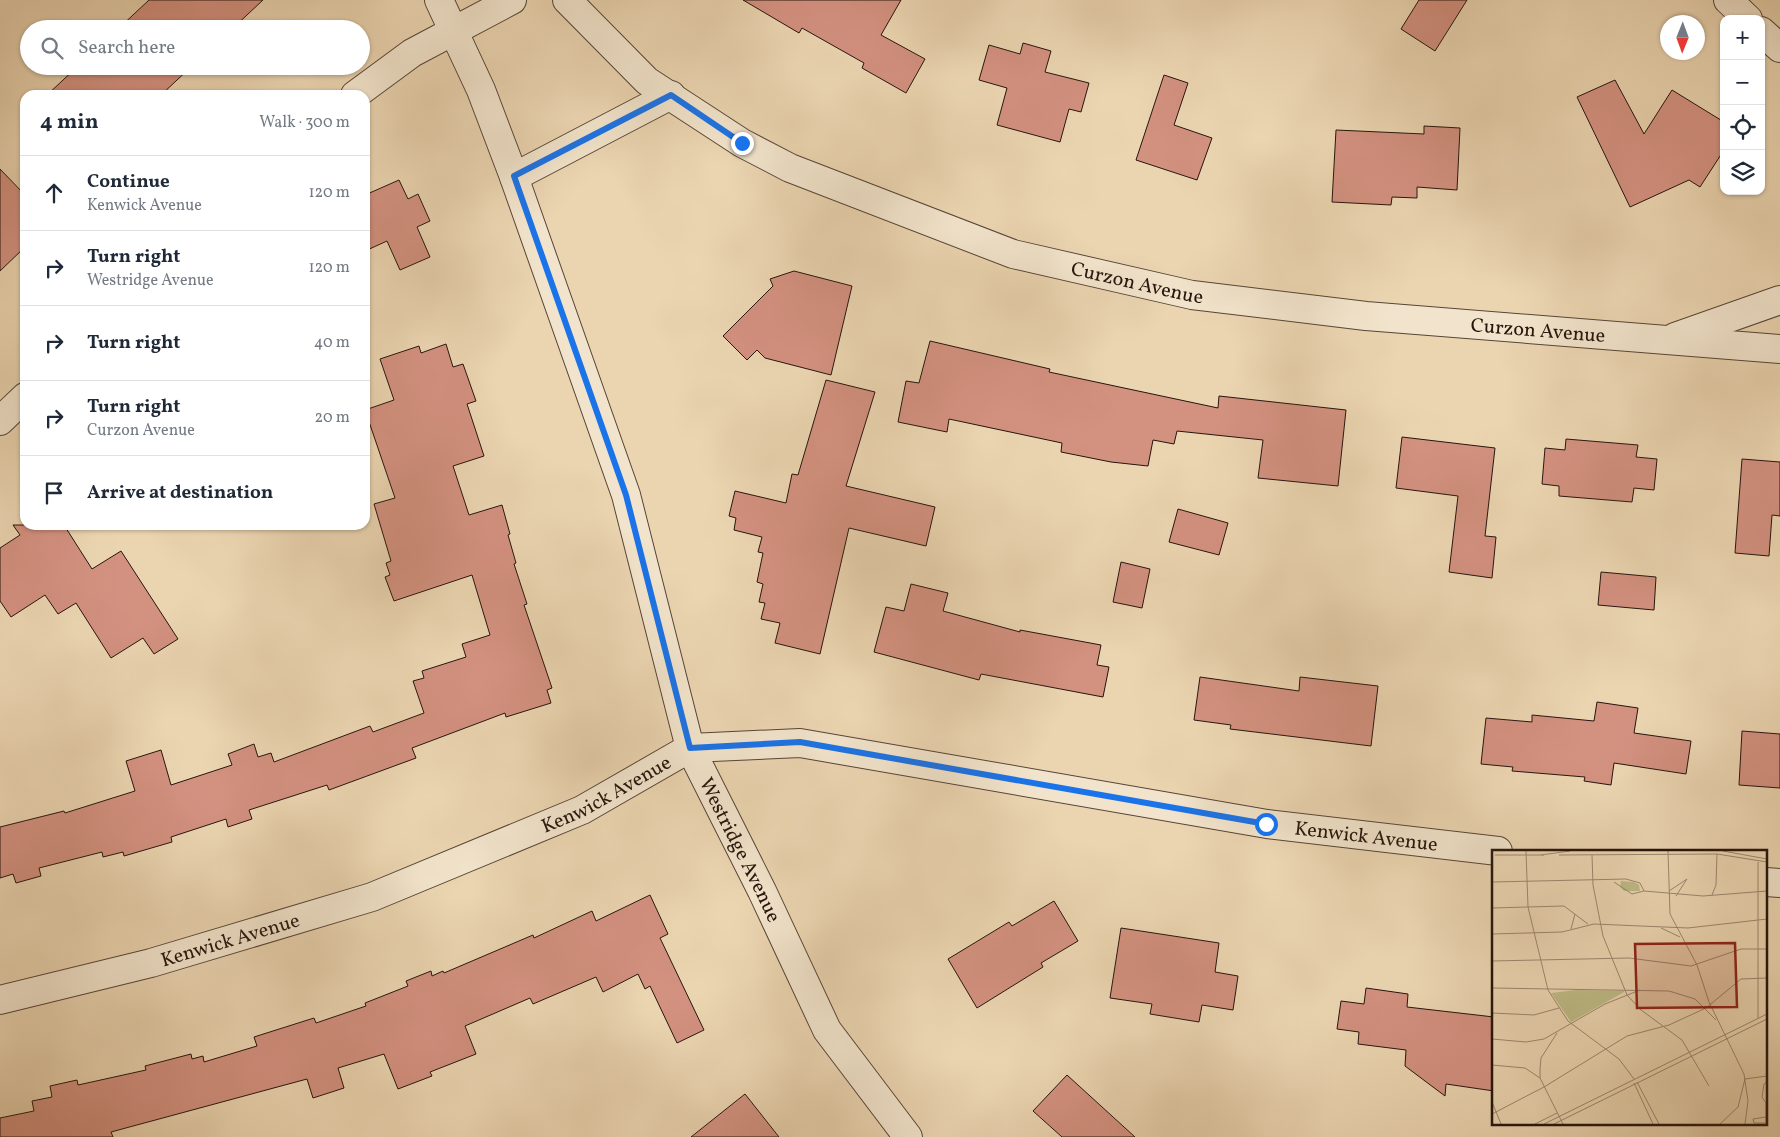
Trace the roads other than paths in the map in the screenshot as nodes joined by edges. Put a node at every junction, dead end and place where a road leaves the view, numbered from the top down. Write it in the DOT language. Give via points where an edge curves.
graph roads {
  1 [pos="439,0"];
  2 [pos="512,0"];
  3 [pos="567,0"];
  4 [pos="1728,0"];
  5 [pos="1744,15"];
  6 [pos="453,30"];
  7 [pos="1765,35"];
  8 [pos="1780,48"];
  9 [pos="362,90"];
  10 [pos="671,95"];
  11 [pos="514,176"];
  12 [pos="1780,300"];
  13 [pos="1666,340"];
  14 [pos="1780,349"];
  15 [pos="20,402"];
  16 [pos="0,421"];
  17 [pos="690,748"];
  18 [pos="1492,850"];
  19 [pos="0,1000"];
  20 [pos="908,1137"];
  1 -- 6 [label="street, Westridge Avenue"];
  2 -- 6 [label="street"];
  3 -- 10 [label="street, Curzon Avenue" via="648,81"];
  4 -- 5 [label="street"];
  6 -- 9 [label="street" via="412,53"];
  6 -- 11 [label="street, Westridge Avenue" via="481,90"];
  7 -- 8 [label="street"];
  10 -- 11 [label="street"];
  10 -- 13 [label="street, Curzon Avenue" via="742,143 790,168 1014,254 1192,295 1366,316"];
  11 -- 17 [label="street, Westridge Avenue" via="626,495"];
  12 -- 13 [label="street"];
  13 -- 14 [label="street, Curzon Avenue"];
  15 -- 16 [label="street"];
  17 -- 18 [label="street, Kenwick Avenue" via="800,742 1266,824"];
  17 -- 19 [label="street, Kenwick Avenue" via="582,810 372,897 151,962"];
  17 -- 20 [label="street, Westridge Avenue" via="827,1030"];
}
